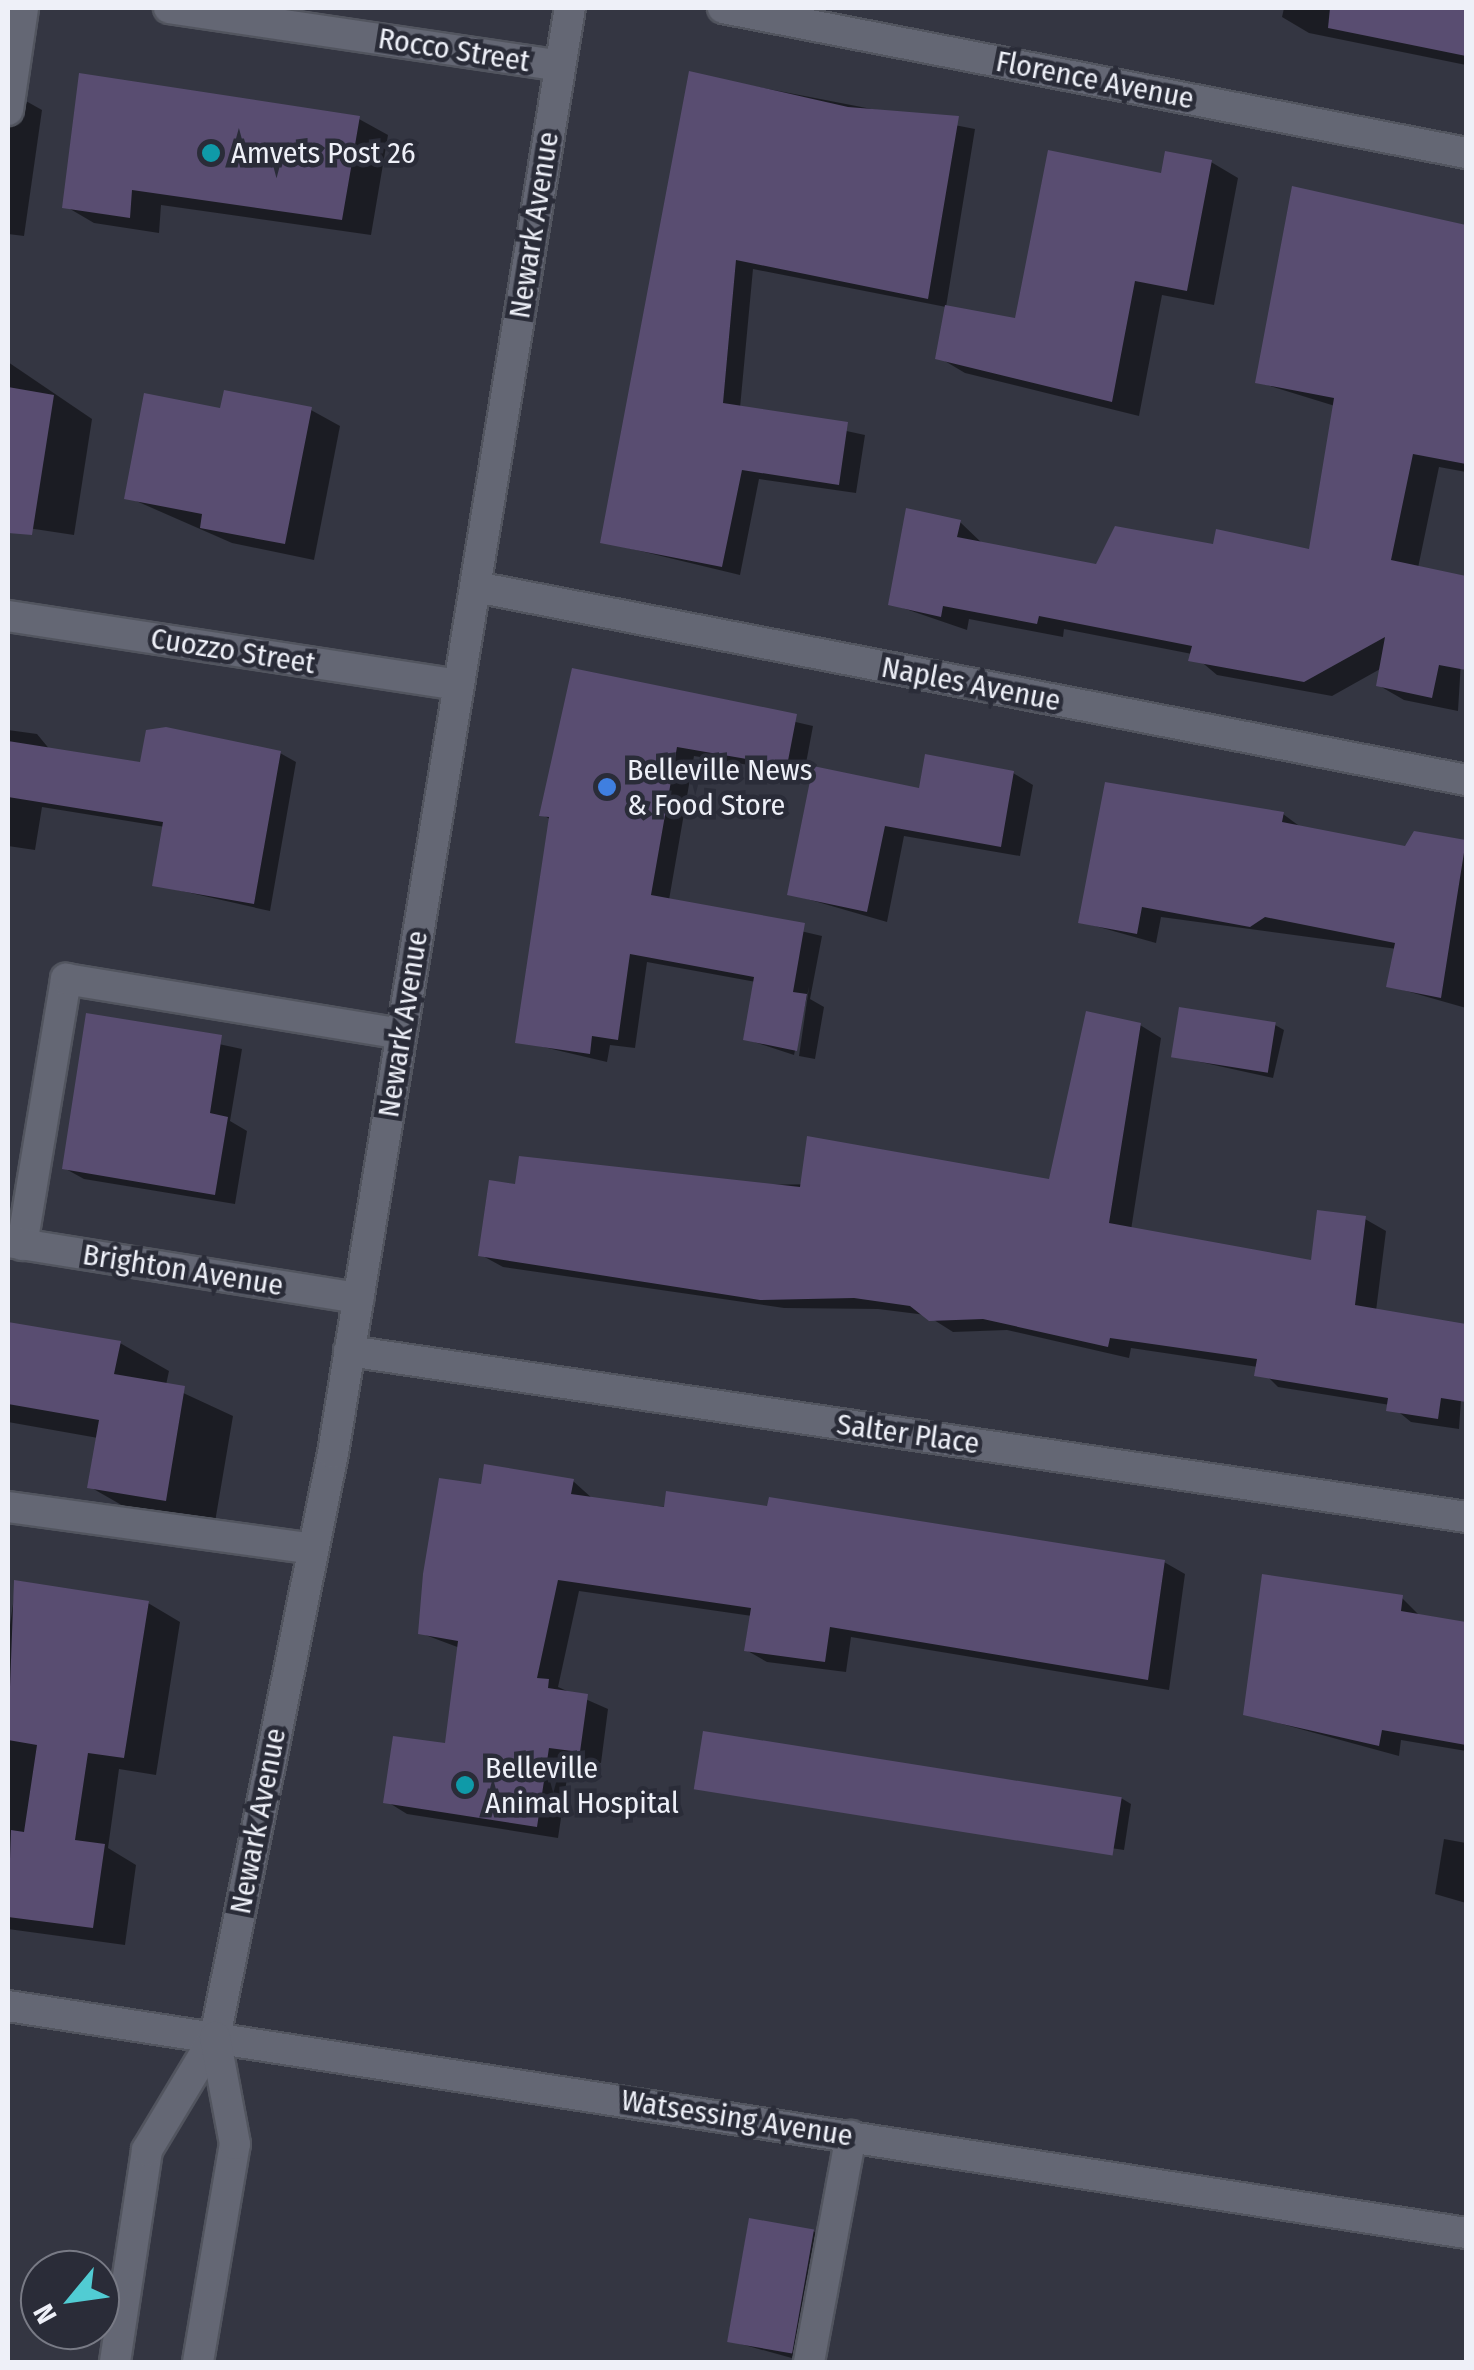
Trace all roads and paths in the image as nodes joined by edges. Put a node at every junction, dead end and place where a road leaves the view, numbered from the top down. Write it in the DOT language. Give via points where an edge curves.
graph roads {
  1 [pos="22,8"];
  2 [pos="170,8"];
  3 [pos="570,8"];
  4 [pos="723,8"];
  5 [pos="560,66"];
  6 [pos="8,110"];
  7 [pos="1466,153"];
  8 [pos="476,587"];
  9 [pos="8,616"];
  10 [pos="458,685"];
  11 [pos="1466,780"];
  12 [pos="401,1034"];
  13 [pos="15,1243"];
  14 [pos="359,1298"];
  15 [pos="349,1351"];
  16 [pos="8,1506"];
  17 [pos="1466,1517"];
  18 [pos="313,1549"];
  19 [pos="8,2006"];
  20 [pos="215,2036"];
  21 [pos="851,2136"];
  22 [pos="1466,2233"];
  23 [pos="115,2362"];
  24 [pos="198,2362"];
  25 [pos="809,2362"];
  1 -- 6 [label="street"];
  2 -- 5 [label="street, Rocco Street"];
  3 -- 5 [label="street, Newark Avenue"];
  4 -- 7 [label="street, Florence Avenue"];
  5 -- 8 [label="street, Newark Avenue"];
  8 -- 10 [label="street, Newark Avenue"];
  8 -- 11 [label="street, Naples Avenue"];
  9 -- 10 [label="street, Cuozzo Street"];
  10 -- 12 [label="street, Newark Avenue"];
  12 -- 13 [label="street" via="66,979"];
  12 -- 14 [label="street, Newark Avenue"];
  13 -- 14 [label="street, Brighton Avenue"];
  14 -- 15 [label="street, Newark Avenue"];
  15 -- 17 [label="street, Salter Place"];
  15 -- 18 [label="street, Newark Avenue"];
  16 -- 18 [label="street"];
  18 -- 20 [label="street, Newark Avenue"];
  19 -- 20 [label="street, Watsessing Avenue"];
  20 -- 21 [label="street, Watsessing Avenue"];
  20 -- 23 [label="street, Newark Avenue" via="146,2150"];
  20 -- 24 [label="street, Newark Avenue" via="235,2144"];
  21 -- 22 [label="street, Watsessing Avenue"];
  21 -- 25 [label="street"];
}
